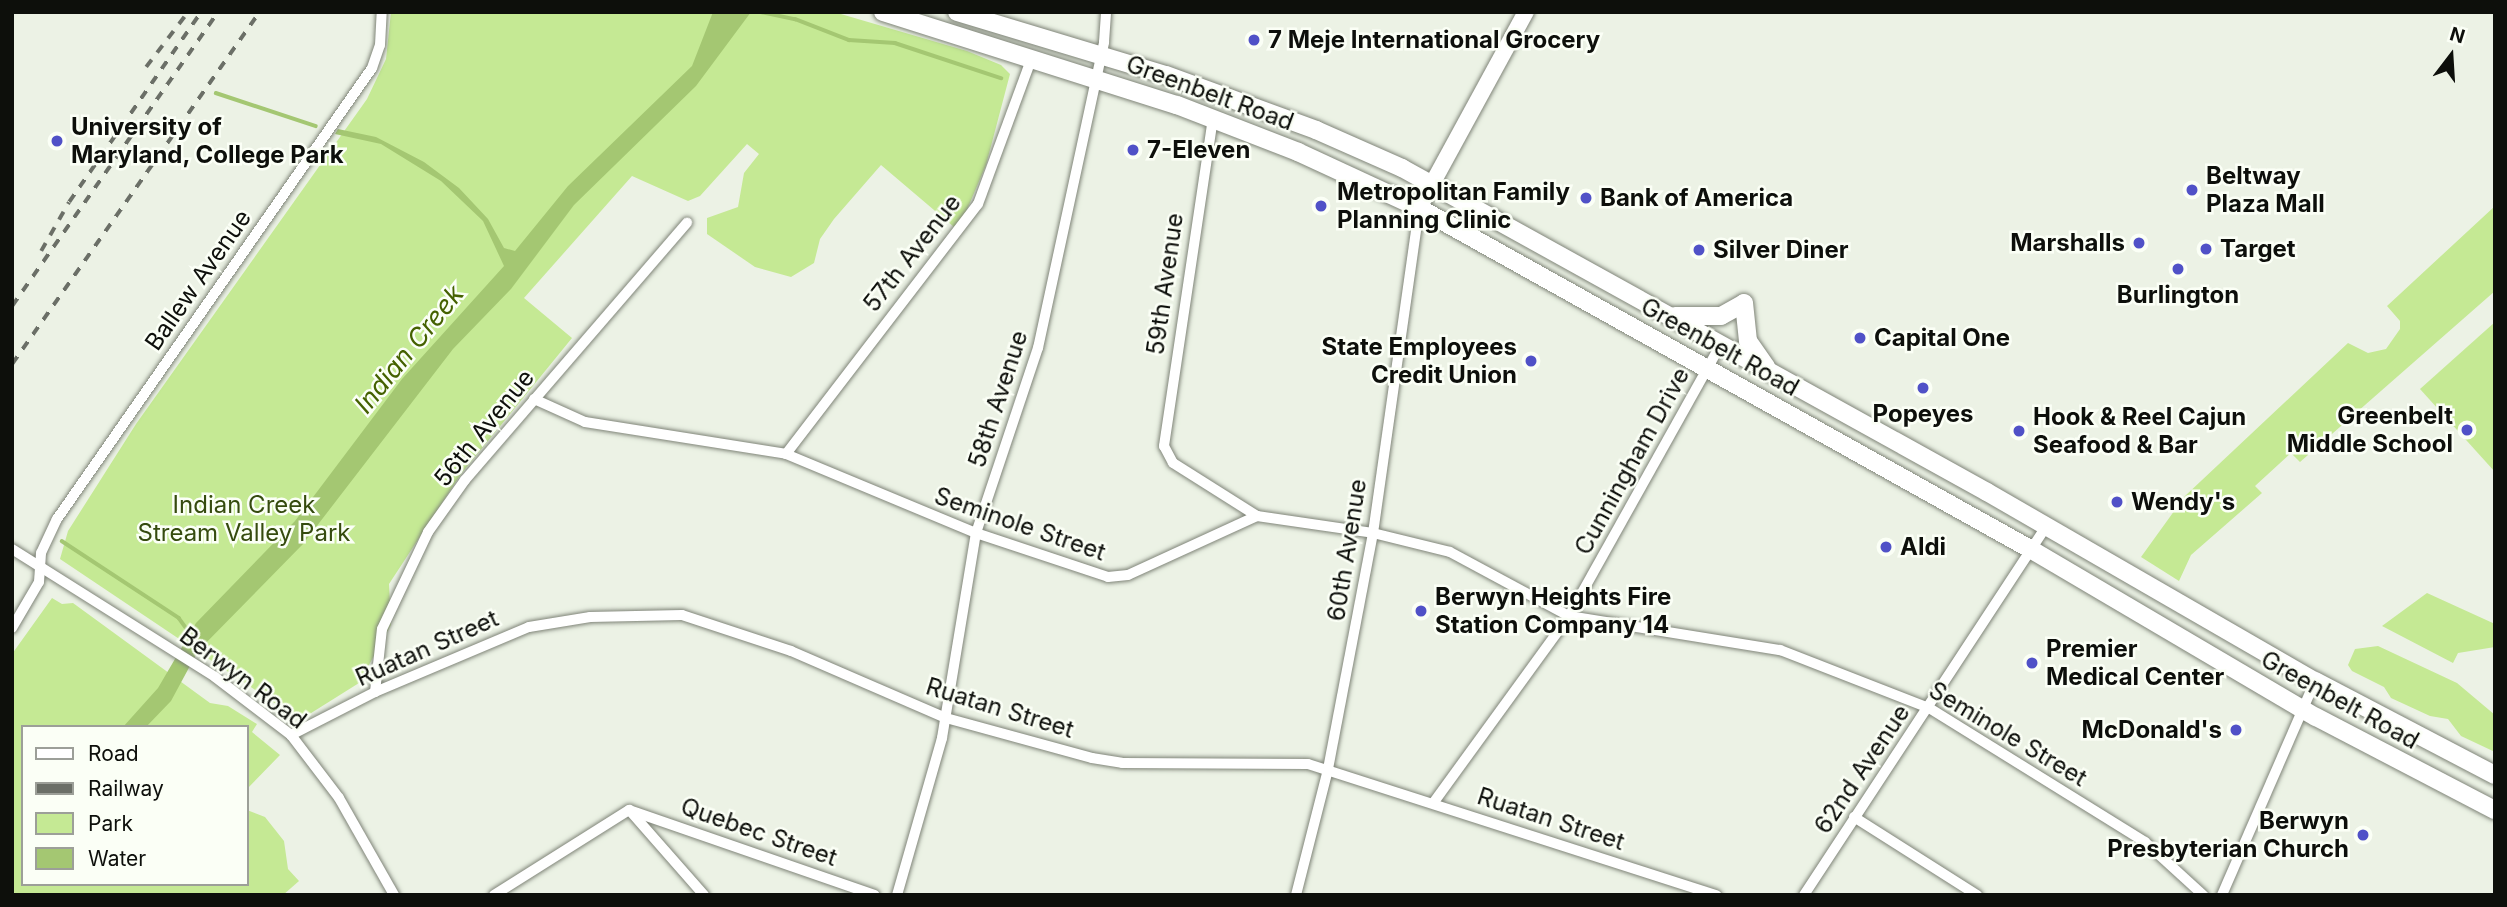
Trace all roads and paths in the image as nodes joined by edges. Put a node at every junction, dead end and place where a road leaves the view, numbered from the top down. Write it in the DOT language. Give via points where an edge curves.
graph roads {
  1 [pos="382,12"];
  2 [pos="883,12"];
  3 [pos="957,12"];
  4 [pos="1106,12"];
  5 [pos="1526,12"];
  6 [pos="1101,54"];
  7 [pos="1032,57"];
  8 [pos="1097,77"];
  9 [pos="1213,118"];
  10 [pos="1433,183"];
  11 [pos="1419,208"];
  12 [pos="687,223"];
  13 [pos="1665,315"];
  14 [pos="1720,346"];
  15 [pos="1708,368"];
  16 [pos="1773,375"];
  17 [pos="534,399"];
  18 [pos="786,454"];
  19 [pos="1257,516"];
  20 [pos="2046,526"];
  21 [pos="976,533"];
  22 [pos="1373,533"];
  23 [pos="12,549"];
  24 [pos="2032,550"];
  25 [pos="41,568"];
  26 [pos="1569,616"];
  27 [pos="12,628"];
  28 [pos="2315,681"];
  29 [pos="375,692"];
  30 [pos="1929,708"];
  31 [pos="2303,709"];
  32 [pos="946,718"];
  33 [pos="291,735"];
  34 [pos="1328,769"];
  35 [pos="2495,775"];
  36 [pos="1434,802"];
  37 [pos="629,810"];
  38 [pos="2495,810"];
  39 [pos="1854,817"];
  40 [pos="2196,893"];
  41 [pos="394,895"];
  42 [pos="494,895"];
  43 [pos="704,895"];
  44 [pos="875,895"];
  45 [pos="897,895"];
  46 [pos="1296,895"];
  47 [pos="1716,895"];
  48 [pos="1804,895"];
  49 [pos="1977,895"];
  50 [pos="2222,895"];
  1 -- 25 [label="street, Ballew Avenue" via="380,46 372,68 57,519 41,553"];
  2 -- 7 [label="main road, Greenbelt Road"];
  3 -- 6 [label="main road, Greenbelt Road"];
  4 -- 6 [label="street, 58th Avenue"];
  5 -- 10 [label="street"];
  6 -- 8 [label="street, 58th Avenue"];
  6 -- 10 [label="main road, Greenbelt Road" via="1316,130"];
  7 -- 8 [label="main road, Greenbelt Road"];
  7 -- 18 [label="street, 57th Avenue" via="978,204"];
  8 -- 9 [label="main road, Greenbelt Road"];
  8 -- 21 [label="street, 58th Avenue" via="1038,348"];
  9 -- 11 [label="main road, Greenbelt Road"];
  9 -- 19 [label="street, 59th Avenue" via="1164,439 1168,456 1188,474"];
  10 -- 11 [label="street"];
  10 -- 13 [label="main road, Greenbelt Road"];
  11 -- 15 [label="main road, Greenbelt Road"];
  11 -- 22 [label="street, 60th Avenue"];
  12 -- 17 [label="street, 56th Avenue"];
  13 -- 14 [label="main road, Greenbelt Road"];
  13 -- 16 [label="main road" via="1704,318 1744,303 1748,341"];
  14 -- 15 [label="street, Cunningham Drive"];
  14 -- 16 [label="main road, Greenbelt Road"];
  15 -- 24 [label="main road, Greenbelt Road"];
  15 -- 26 [label="street, Cunningham Drive"];
  16 -- 20 [label="main road, Greenbelt Road"];
  17 -- 18 [label="street, Seminole Street" via="585,422"];
  17 -- 29 [label="street, 56th Avenue" via="465,480 412,558 382,629"];
  18 -- 21 [label="street, Seminole Street"];
  19 -- 21 [label="street, Seminole Street" via="1116,578"];
  19 -- 22 [label="street, Seminole Street"];
  20 -- 24 [label="street, 62nd Avenue"];
  20 -- 28 [label="main road, Greenbelt Road"];
  21 -- 32 [label="street, 58th Avenue"];
  22 -- 26 [label="street, Seminole Street" via="1462,556"];
  22 -- 34 [label="street, 60th Avenue"];
  23 -- 25 [label="street, Berwyn Road"];
  24 -- 30 [label="street, 62nd Avenue"];
  24 -- 31 [label="main road, Greenbelt Road"];
  25 -- 27 [label="street, Ballew Avenue" via="39,582"];
  25 -- 33 [label="street, Berwyn Road" via="198,667"];
  26 -- 30 [label="street, Seminole Street" via="1780,650"];
  26 -- 36 [label="street, Cunningham Drive"];
  28 -- 31 [label="street"];
  28 -- 35 [label="main road, Greenbelt Road"];
  29 -- 32 [label="street, Ruatan Street" via="529,626 590,617 682,615 778,646"];
  29 -- 33 [label="street, Ruatan Street"];
  30 -- 39 [label="street, 62nd Avenue"];
  30 -- 40 [label="street, Seminole Street" via="2145,842"];
  31 -- 38 [label="main road, Greenbelt Road"];
  31 -- 50 [label="street"];
  32 -- 34 [label="street, Ruatan Street" via="1122,763 1296,763"];
  32 -- 45 [label="street, 58th Avenue"];
  33 -- 41 [label="street, Berwyn Road" via="339,798"];
  34 -- 36 [label="street, Ruatan Street"];
  34 -- 46 [label="street, 60th Avenue"];
  36 -- 47 [label="street, Ruatan Street"];
  37 -- 42 [label="street"];
  37 -- 43 [label="street"];
  37 -- 44 [label="street, Quebec Street"];
  39 -- 48 [label="street, 62nd Avenue"];
  39 -- 49 [label="street"];
}
